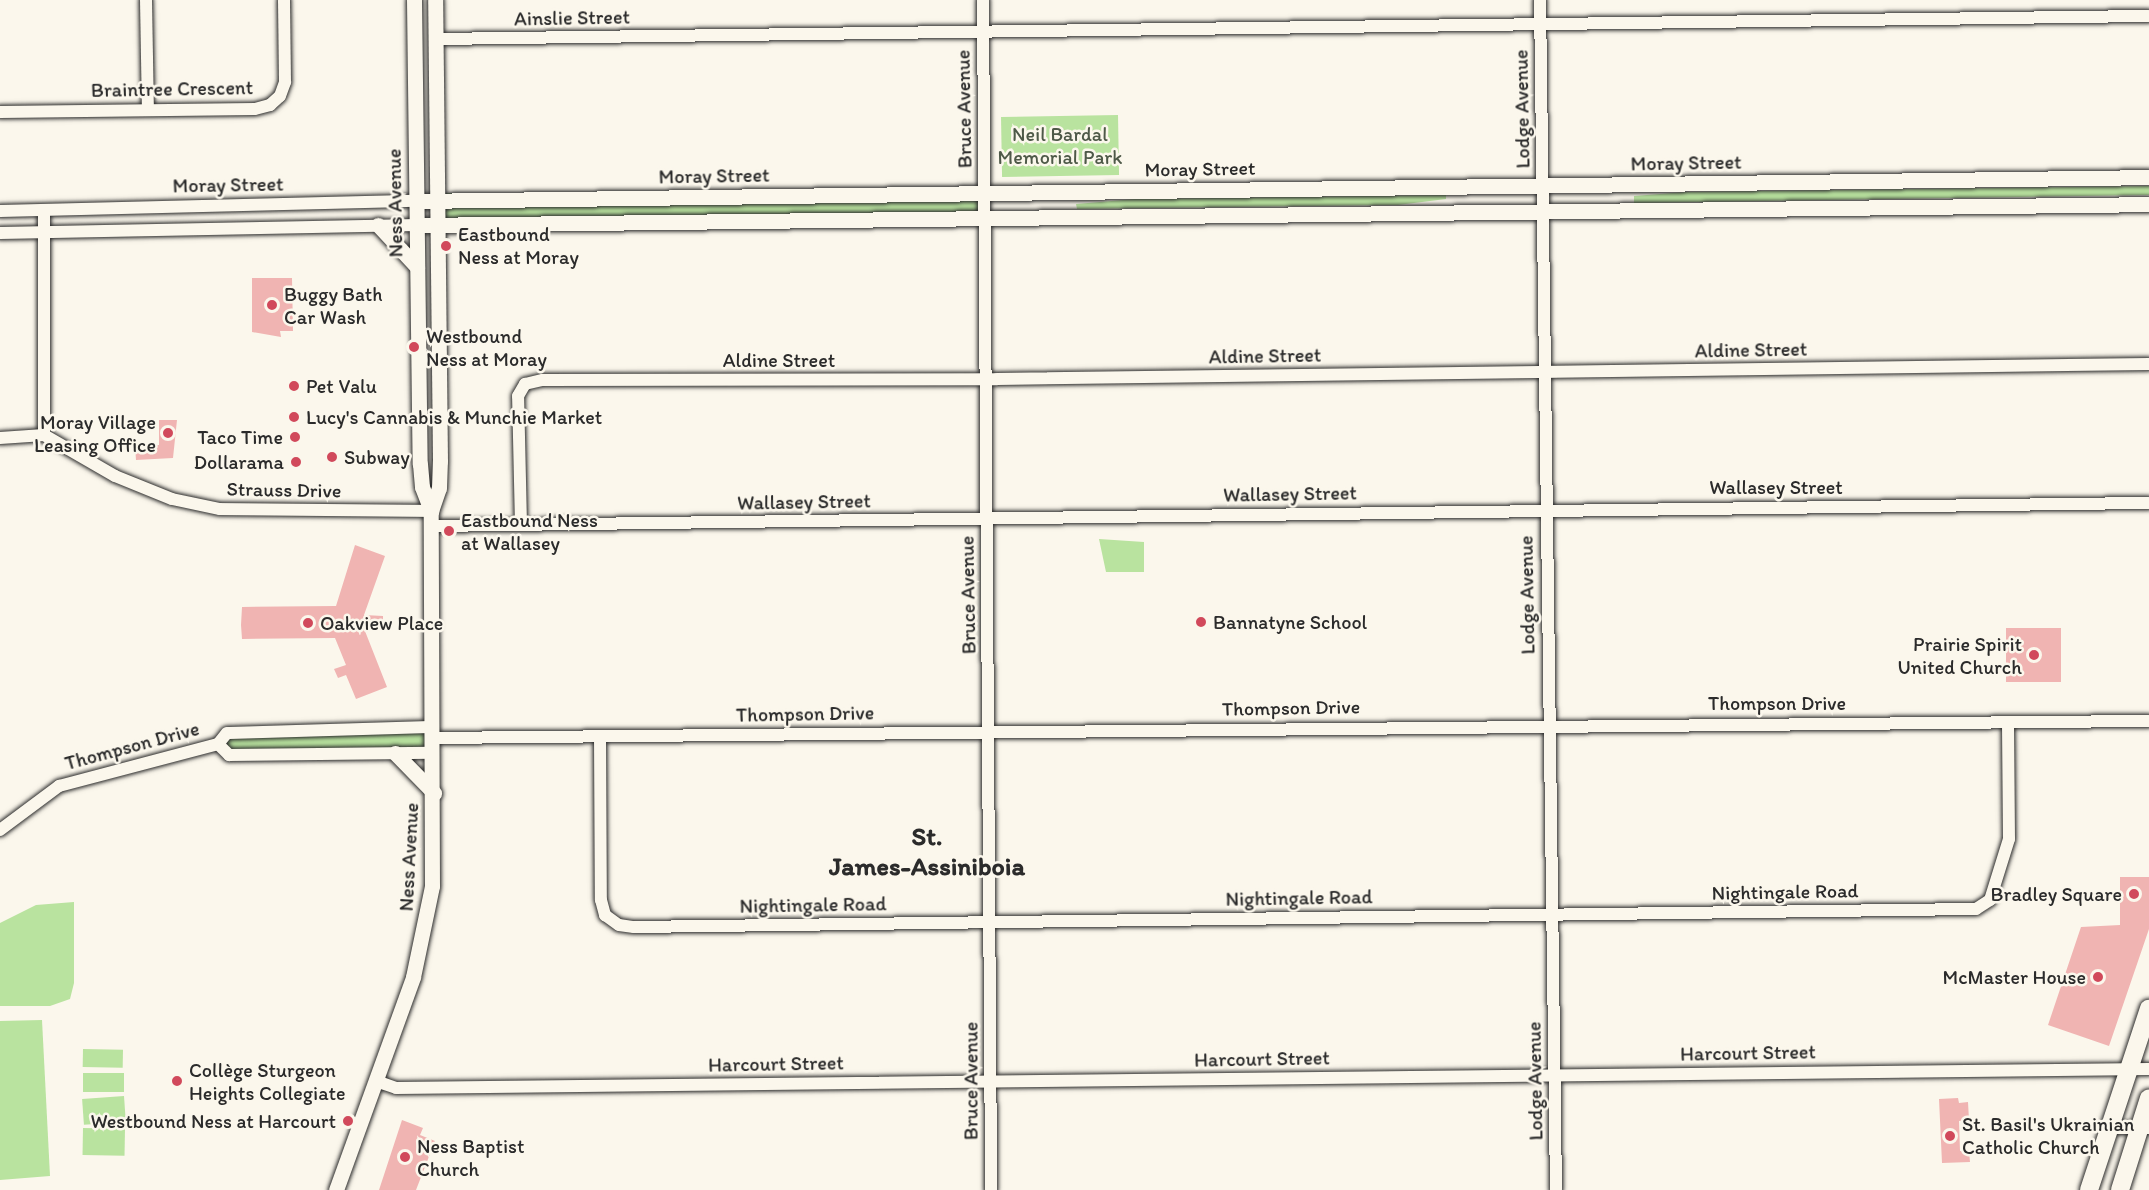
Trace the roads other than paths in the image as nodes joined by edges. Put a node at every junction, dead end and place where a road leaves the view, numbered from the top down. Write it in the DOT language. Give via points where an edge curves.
graph roads {
  1 [pos="146,0"];
  2 [pos="284,0"];
  3 [pos="414,0"];
  4 [pos="435,0"];
  5 [pos="982,0"];
  6 [pos="1540,0"];
  7 [pos="2149,16"];
  8 [pos="1541,24"];
  9 [pos="983,32"];
  10 [pos="435,39"];
  11 [pos="148,110"];
  12 [pos="0,112"];
  13 [pos="2149,177"];
  14 [pos="1542,186"];
  15 [pos="984,192"];
  16 [pos="416,201"];
  17 [pos="437,201"];
  18 [pos="2149,204"];
  19 [pos="44,210"];
  20 [pos="0,211"];
  21 [pos="1542,212"];
  22 [pos="984,219"];
  23 [pos="378,225"];
  24 [pos="417,225"];
  25 [pos="437,226"];
  26 [pos="45,232"];
  27 [pos="0,233"];
  28 [pos="417,267"];
  29 [pos="2149,364"];
  30 [pos="1544,372"];
  31 [pos="986,379"];
  32 [pos="44,435"];
  33 [pos="0,438"];
  34 [pos="2149,503"];
  35 [pos="1546,508"];
  36 [pos="431,519"];
  37 [pos="987,519"];
  38 [pos="521,525"];
  39 [pos="2149,721"];
  40 [pos="2008,722"];
  41 [pos="1549,725"];
  42 [pos="989,732"];
  43 [pos="600,736"];
  44 [pos="433,739"];
  45 [pos="218,744"];
  46 [pos="394,753"];
  47 [pos="434,794"];
  48 [pos="0,830"];
  49 [pos="1552,914"];
  50 [pos="991,923"];
  51 [pos="2149,1009"];
  52 [pos="2129,1069"];
  53 [pos="2149,1069"];
  54 [pos="1554,1075"];
  55 [pos="376,1080"];
  56 [pos="991,1081"];
  57 [pos="2149,1098"];
  58 [pos="2109,1128"];
  59 [pos="2144,1128"];
  60 [pos="336,1190"];
  61 [pos="991,1190"];
  62 [pos="1556,1190"];
  63 [pos="2089,1190"];
  64 [pos="2120,1190"];
  1 -- 11 [label="street"];
  2 -- 11 [label="street, Braintree Crescent" via="285,82 276,101 255,109"];
  3 -- 16 [label="main road, Ness Avenue"];
  4 -- 10 [label="main road, Ness Avenue"];
  5 -- 9 [label="street, Bruce Avenue"];
  6 -- 8 [label="street, Lodge Avenue"];
  7 -- 8 [label="street, Ainslie Street"];
  8 -- 9 [label="street, Ainslie Street"];
  8 -- 14 [label="street, Lodge Avenue"];
  9 -- 10 [label="street, Ainslie Street"];
  9 -- 15 [label="street, Bruce Avenue"];
  10 -- 17 [label="main road, Ness Avenue"];
  11 -- 12 [label="street, Braintree Crescent"];
  13 -- 14 [label="main road, Moray Street"];
  14 -- 15 [label="main road, Moray Street"];
  14 -- 21 [label="street, Lodge Avenue"];
  15 -- 17 [label="main road, Moray Street"];
  15 -- 22 [label="street, Bruce Avenue"];
  16 -- 17 [label="main road, Moray Street"];
  16 -- 19 [label="street, Moray Street"];
  16 -- 24 [label="main road, Ness Avenue"];
  17 -- 25 [label="main road, Ness Avenue"];
  18 -- 21 [label="main road"];
  19 -- 20 [label="street, Moray Street"];
  19 -- 26 [label="street"];
  21 -- 22 [label="main road"];
  21 -- 30 [label="street, Lodge Avenue"];
  22 -- 25 [label="main road"];
  22 -- 31 [label="street, Bruce Avenue"];
  23 -- 24 [label="street"];
  23 -- 26 [label="street"];
  23 -- 28 [label="main road"];
  24 -- 25 [label="main road"];
  24 -- 28 [label="main road, Ness Avenue"];
  25 -- 36 [label="main road, Ness Avenue" via="439,488"];
  26 -- 27 [label="street"];
  26 -- 32 [label="street"];
  28 -- 36 [label="main road, Ness Avenue" via="422,487"];
  29 -- 30 [label="street, Aldine Street"];
  30 -- 31 [label="street, Aldine Street"];
  30 -- 35 [label="street, Lodge Avenue"];
  31 -- 37 [label="street, Bruce Avenue"];
  31 -- 38 [label="street, Aldine Street" via="531,382 518,396"];
  32 -- 33 [label="street"];
  32 -- 36 [label="street, Strauss Drive" via="115,476 181,501 239,511"];
  34 -- 35 [label="street, Wallasey Street"];
  35 -- 37 [label="street, Wallasey Street"];
  35 -- 41 [label="street, Lodge Avenue"];
  36 -- 38 [label="street, Wallasey Street"];
  36 -- 44 [label="main road, Ness Avenue"];
  37 -- 38 [label="street, Wallasey Street"];
  37 -- 42 [label="street, Bruce Avenue"];
  39 -- 40 [label="street, Thompson Drive"];
  40 -- 41 [label="street, Thompson Drive"];
  40 -- 49 [label="street, Nightingale Road" via="2009,839 1992,897 1982,908"];
  41 -- 42 [label="street, Thompson Drive"];
  41 -- 49 [label="street, Lodge Avenue"];
  42 -- 43 [label="street, Thompson Drive"];
  42 -- 50 [label="street, Bruce Avenue"];
  43 -- 44 [label="street, Thompson Drive"];
  43 -- 50 [label="street, Nightingale Road" via="601,900 605,915 619,925"];
  44 -- 45 [label="street, Thompson Drive" via="227,733"];
  44 -- 46 [label="street, Thompson Drive"];
  44 -- 47 [label="main road, Ness Avenue"];
  45 -- 46 [label="street, Thompson Drive" via="229,755"];
  45 -- 48 [label="street, Thompson Drive" via="59,786"];
  46 -- 47 [label="main road"];
  47 -- 55 [label="main road, Ness Avenue" via="428,916 413,977"];
  49 -- 50 [label="street, Nightingale Road"];
  49 -- 54 [label="street, Lodge Avenue"];
  50 -- 56 [label="street, Bruce Avenue"];
  51 -- 52 [label="highway"];
  52 -- 53 [label="street, Harcourt Street"];
  52 -- 54 [label="street, Harcourt Street"];
  52 -- 58 [label="highway"];
  54 -- 56 [label="street, Harcourt Street"];
  54 -- 62 [label="street, Lodge Avenue"];
  55 -- 56 [label="street, Harcourt Street" via="396,1088"];
  55 -- 60 [label="main road, Ness Avenue"];
  56 -- 61 [label="street, Bruce Avenue"];
  57 -- 59 [label="highway"];
  58 -- 59 [label="street"];
  58 -- 63 [label="highway"];
  59 -- 64 [label="highway"];
}
